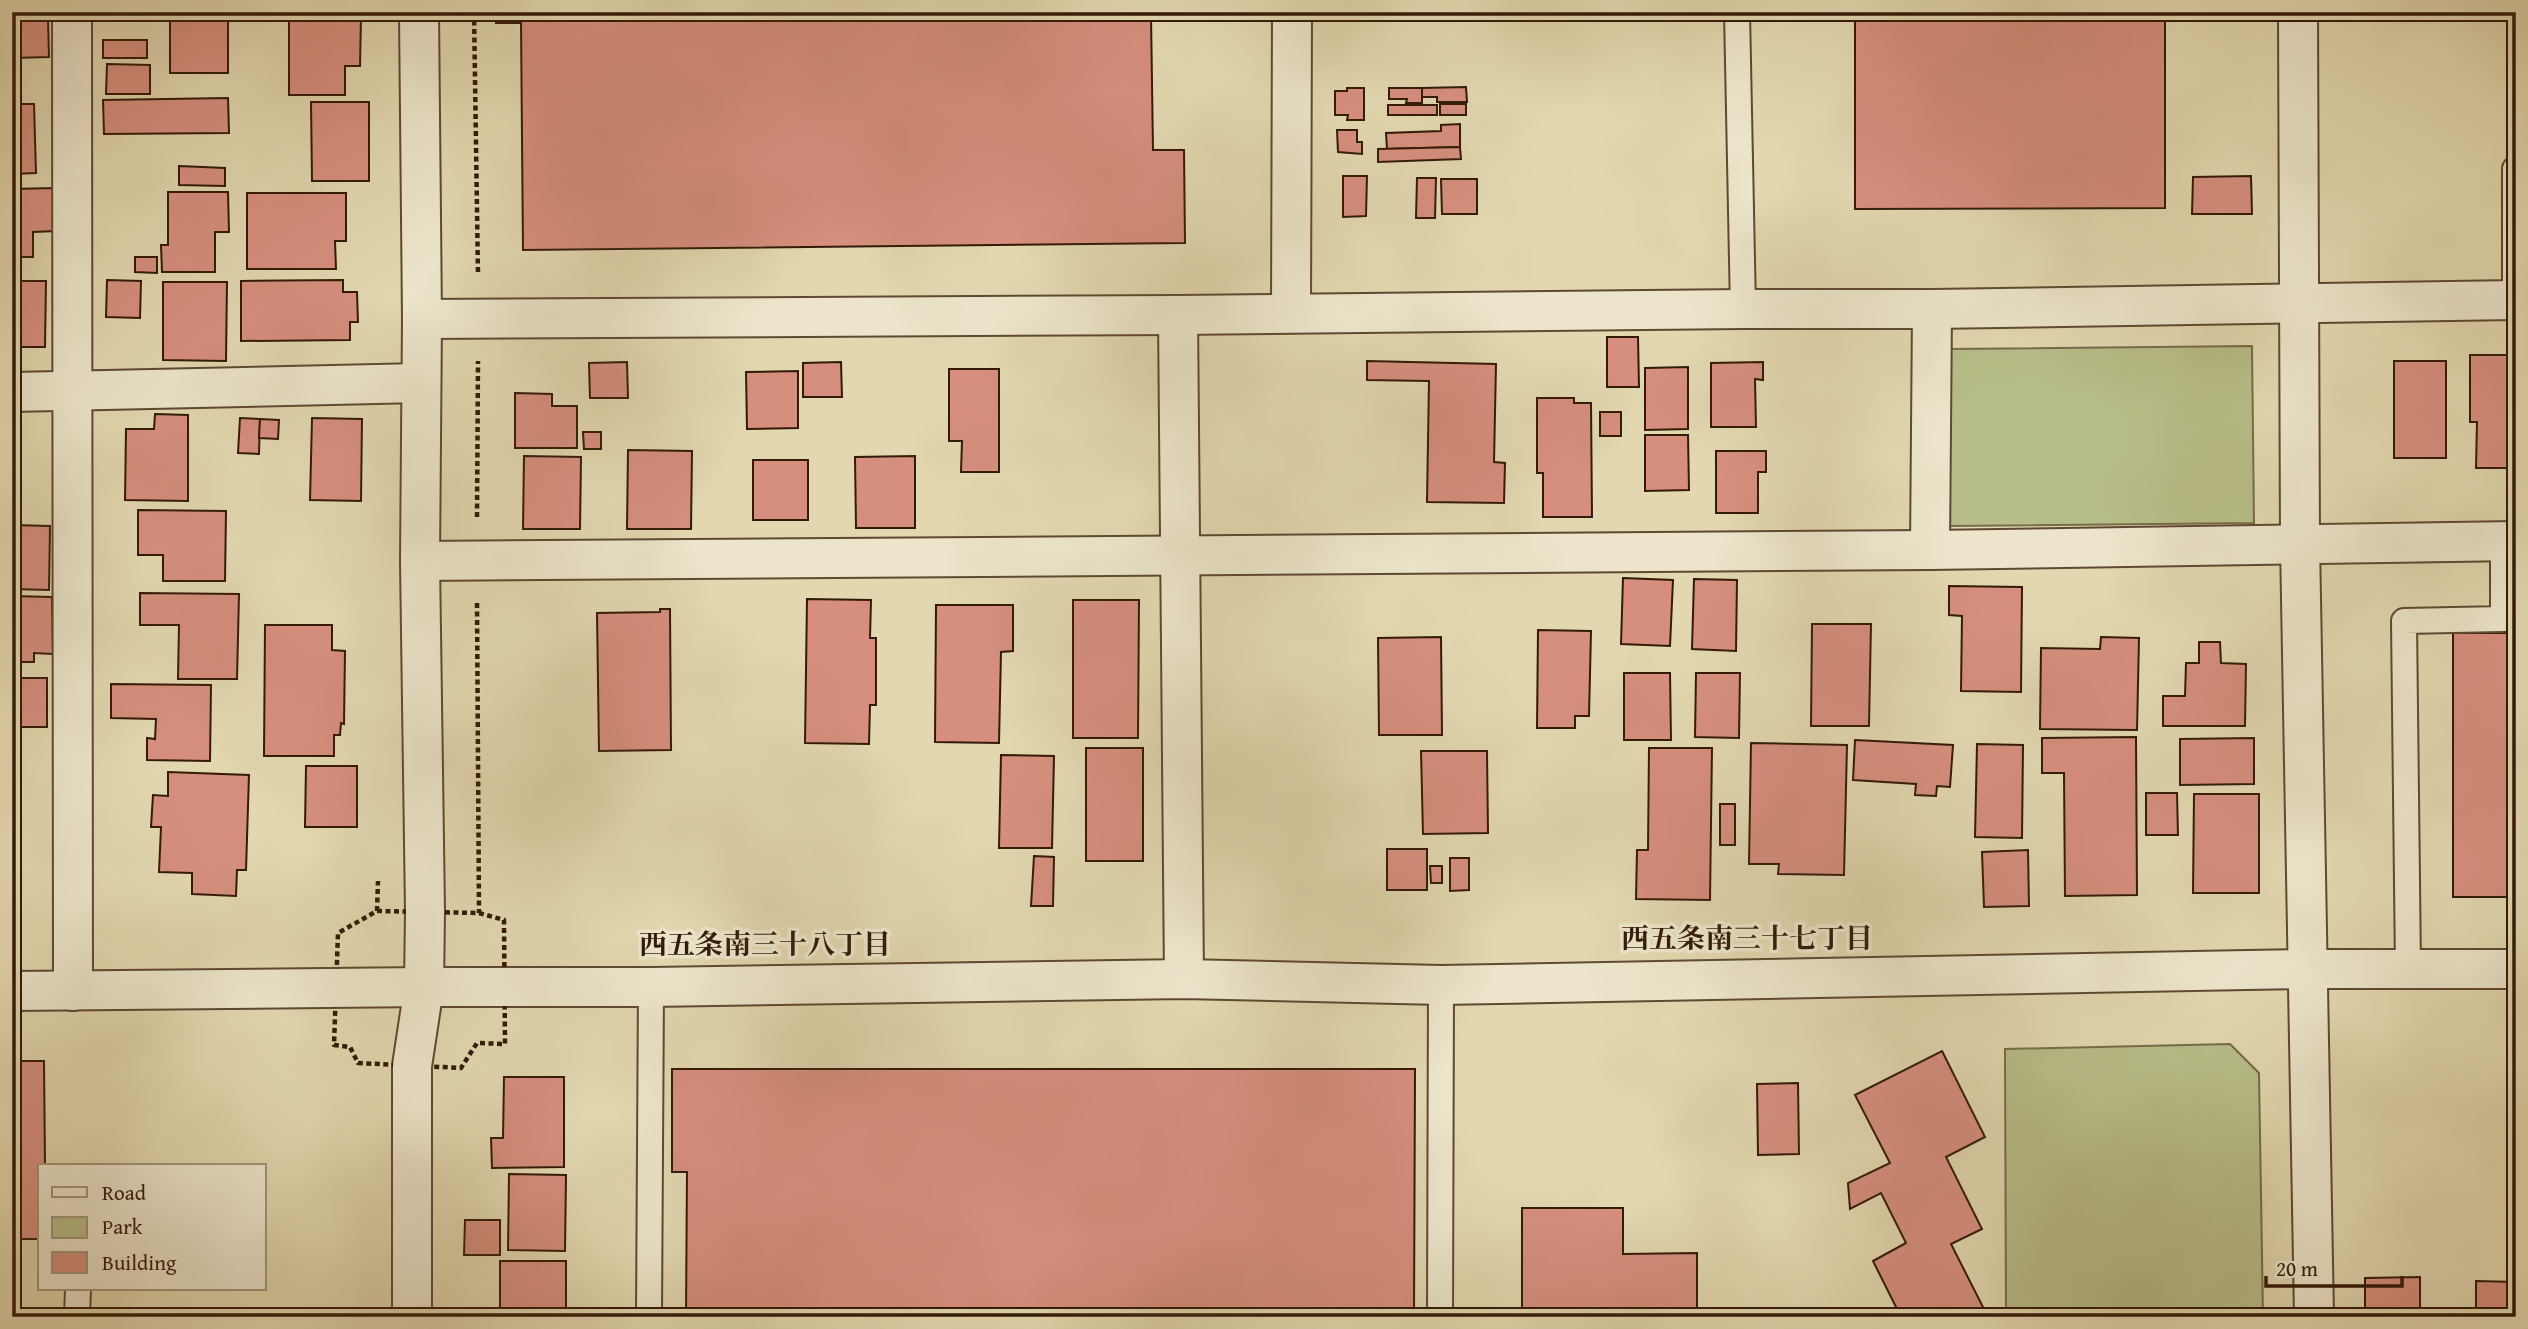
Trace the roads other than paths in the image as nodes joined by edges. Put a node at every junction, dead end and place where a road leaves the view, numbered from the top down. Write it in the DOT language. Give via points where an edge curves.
graph roads {
  1 [pos="72,12"];
  2 [pos="419,12"];
  3 [pos="1292,12"];
  4 [pos="1737,12"];
  5 [pos="2298,12"];
  6 [pos="2515,169"];
  7 [pos="2516,300"];
  8 [pos="2301,302"];
  9 [pos="1743,309"];
  10 [pos="1932,309"];
  11 [pos="1291,312"];
  12 [pos="1178,315"];
  13 [pos="422,319"];
  14 [pos="421,383"];
  15 [pos="73,391"];
  16 [pos="12,392"];
  17 [pos="2509,542"];
  18 [pos="2300,543"];
  19 [pos="1930,550"];
  20 [pos="1179,554"];
  21 [pos="420,561"];
  22 [pos="2308,969"];
  23 [pos="2408,969"];
  24 [pos="2516,969"];
  25 [pos="1184,979"];
  26 [pos="1441,985"];
  27 [pos="424,987"];
  28 [pos="651,987"];
  29 [pos="12,991"];
  30 [pos="73,991"];
  31 [pos="78,1290"];
  32 [pos="77,1317"];
  33 [pos="412,1317"];
  34 [pos="649,1317"];
  35 [pos="1440,1317"];
  36 [pos="2314,1317"];
  1 -- 15 [label="street"];
  2 -- 13 [label="street"];
  3 -- 11 [label="street"];
  4 -- 9 [label="lane"];
  5 -- 8 [label="street"];
  6 -- 7 [label="lane"];
  7 -- 8 [label="street"];
  8 -- 10 [label="street"];
  8 -- 18 [label="street"];
  9 -- 10 [label="street"];
  9 -- 11 [label="street"];
  10 -- 19 [label="street"];
  11 -- 12 [label="street"];
  12 -- 13 [label="street"];
  12 -- 20 [label="street"];
  13 -- 14 [label="street"];
  14 -- 15 [label="street"];
  14 -- 21 [label="street"];
  15 -- 16 [label="street"];
  15 -- 30 [label="street"];
  17 -- 18 [label="street"];
  17 -- 23 [label="lane" via="2504,619 2404,621"];
  18 -- 19 [label="street"];
  18 -- 22 [label="street"];
  19 -- 20 [label="street"];
  20 -- 21 [label="street"];
  20 -- 25 [label="street"];
  21 -- 27 [label="street"];
  22 -- 23 [label="street"];
  22 -- 26 [label="street"];
  22 -- 36 [label="street"];
  23 -- 24 [label="street"];
  25 -- 26 [label="street"];
  25 -- 28 [label="street"];
  26 -- 35 [label="lane"];
  27 -- 28 [label="street"];
  27 -- 30 [label="street"];
  27 -- 33 [label="street" via="412,1066"];
  28 -- 34 [label="lane"];
  29 -- 30 [label="street"];
  31 -- 32 [label="lane"];
}
